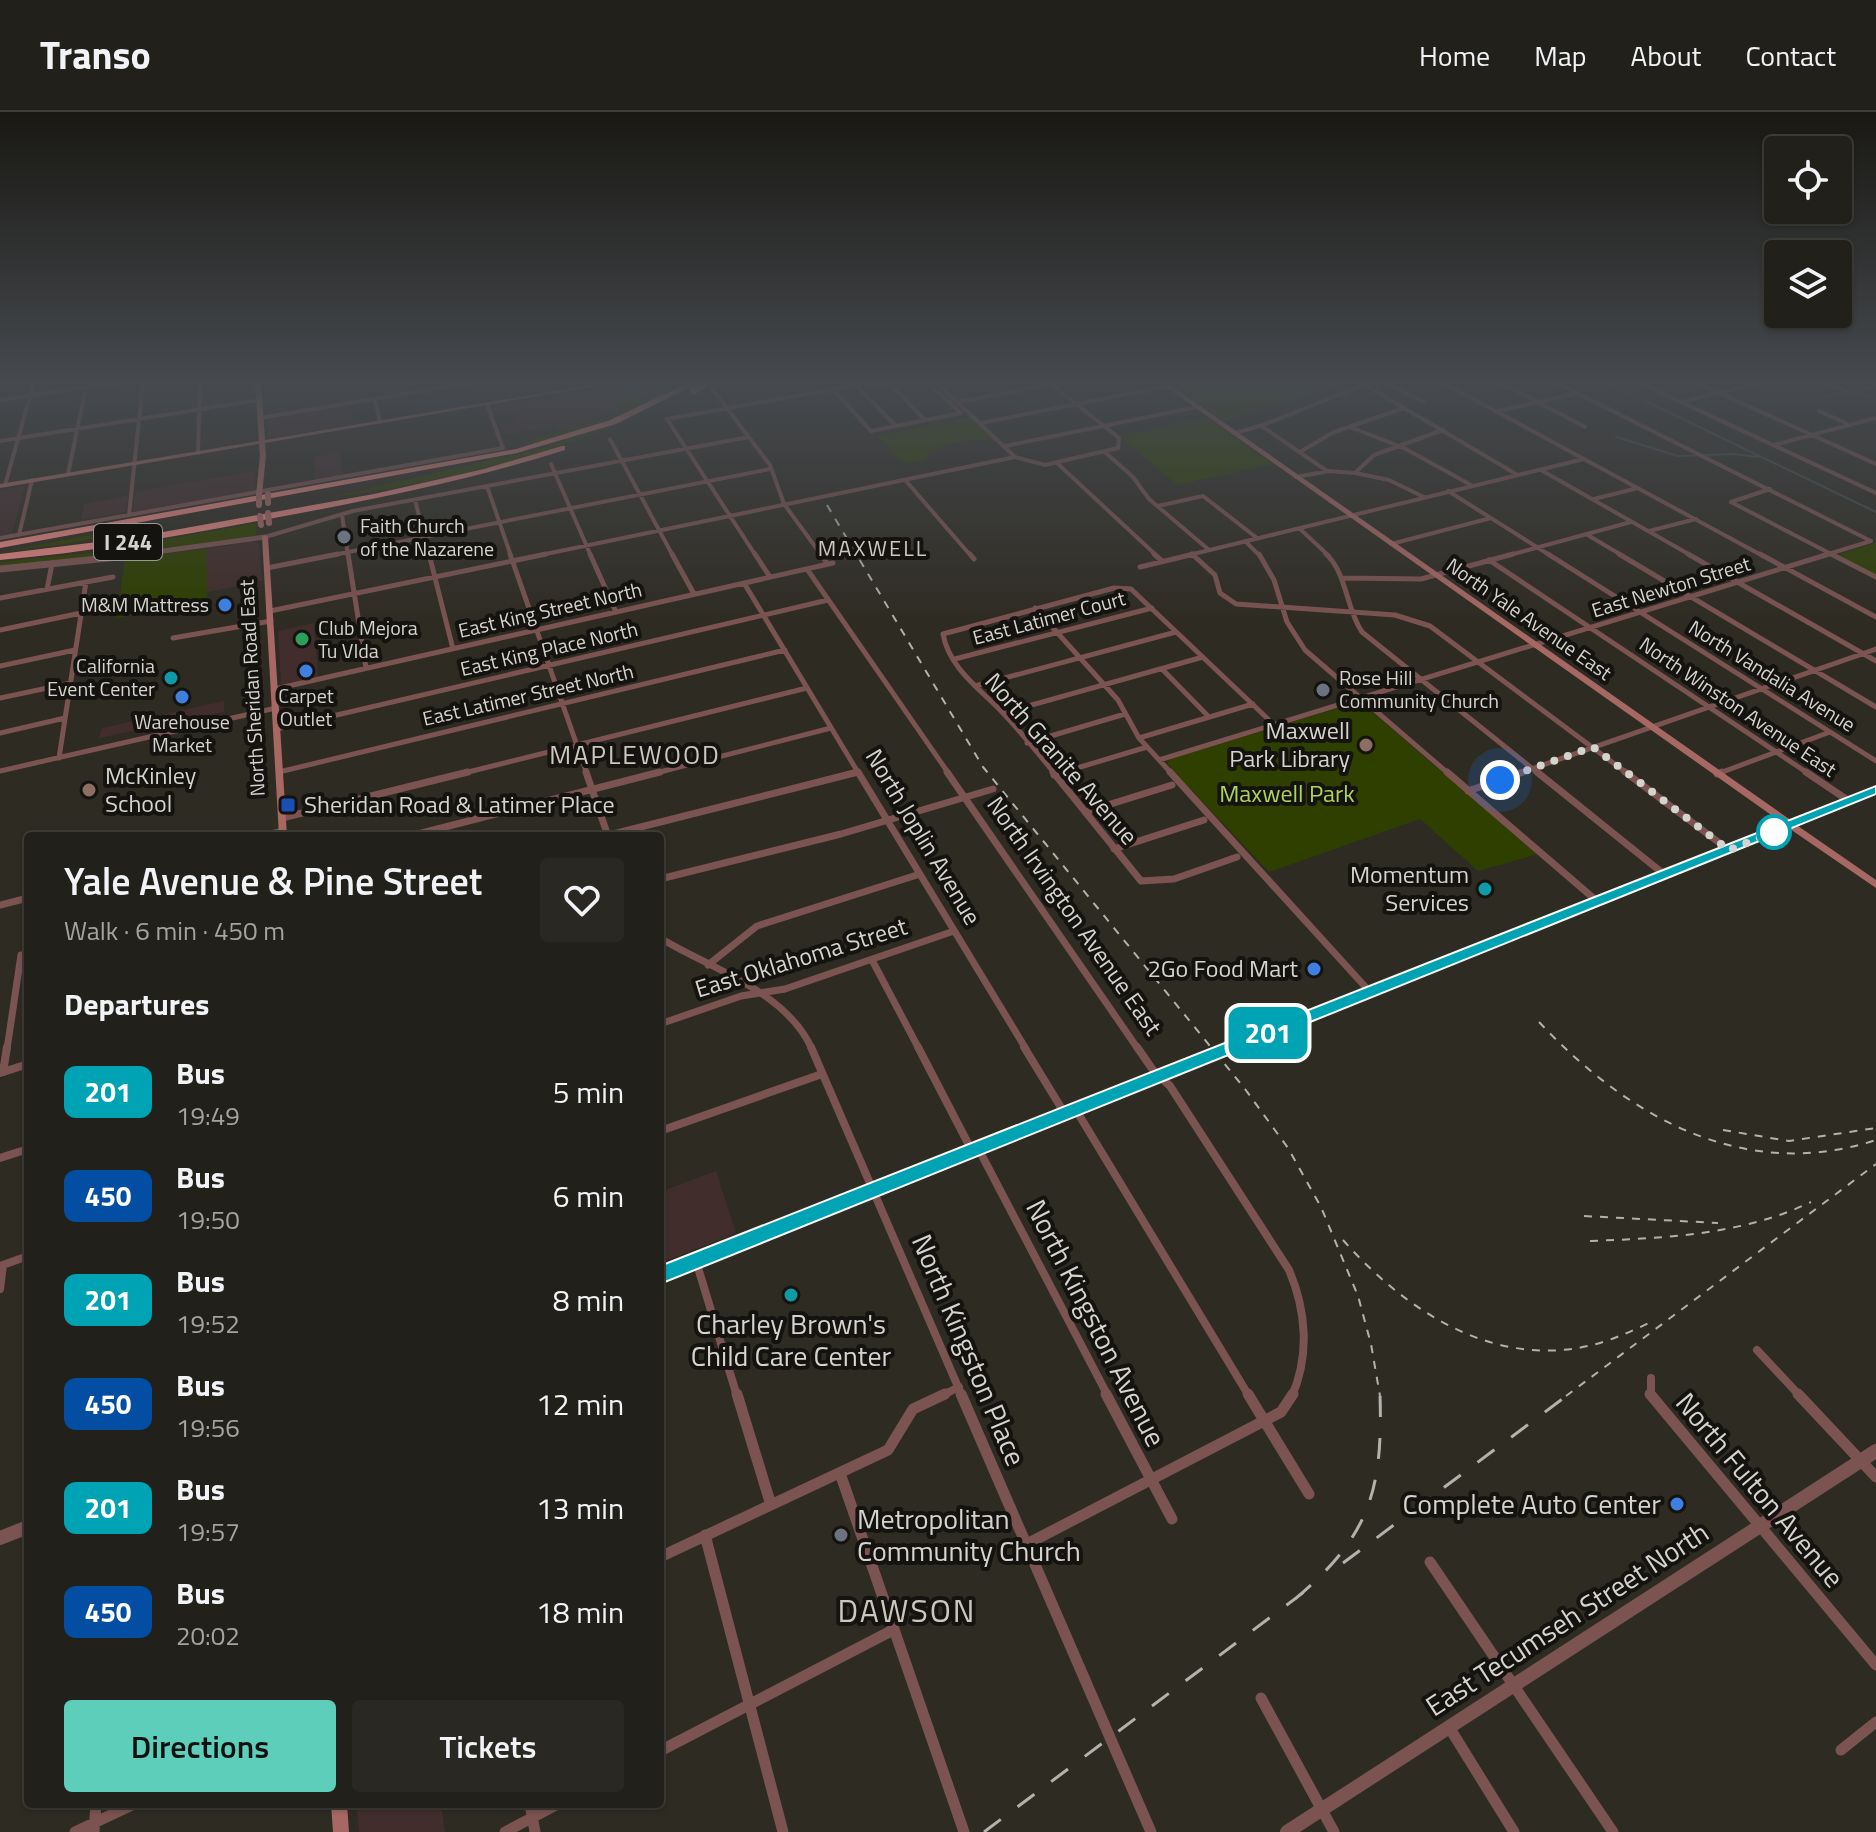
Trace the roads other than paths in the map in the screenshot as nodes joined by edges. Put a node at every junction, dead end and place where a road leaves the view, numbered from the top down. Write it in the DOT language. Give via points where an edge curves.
graph roads {
  1 [pos="10,462"];
  2 [pos="70,462"];
  3 [pos="139,462"];
  4 [pos="262,462"];
  5 [pos="427,462"];
  6 [pos="464,462"];
  7 [pos="513,462"];
  8 [pos="615,462"];
  9 [pos="623,462"];
  10 [pos="696,462"];
  11 [pos="766,462"];
  12 [pos="991,462"];
  13 [pos="1028,462"];
  14 [pos="1061,462"];
  15 [pos="1116,462"];
  16 [pos="1275,462"];
  17 [pos="1316,462"];
  18 [pos="1364,462"];
  19 [pos="1429,462"];
  20 [pos="1497,462"];
  21 [pos="1571,462"];
  22 [pos="1590,462"];
  23 [pos="1718,462"];
  24 [pos="1810,462"];
  25 [pos="134,463"];
  26 [pos="1057,463"];
  27 [pos="551,464"];
  28 [pos="437,468"];
  29 [pos="770,469"];
  30 [pos="1541,470"];
  31 [pos="262,471"];
  32 [pos="1329,471"];
  33 [pos="556,473"];
  34 [pos="1355,473"];
  35 [pos="68,474"];
  36 [pos="1516,474"];
  37 [pos="1296,477"];
  38 [pos="459,479"];
  39 [pos="32,480"];
  40 [pos="708,481"];
  41 [pos="906,481"];
  42 [pos="3,485"];
  43 [pos="1471,485"];
  44 [pos="487,486"];
  45 [pos="1638,488"];
  46 [pos="1770,489"];
  47 [pos="1448,491"];
  48 [pos="268,492"];
  49 [pos="1876,493"];
  50 [pos="259,494"];
  51 [pos="640,495"];
  52 [pos="1425,497"];
  53 [pos="415,500"];
  54 [pos="1593,500"];
  55 [pos="786,506"];
  56 [pos="1158,506"];
  57 [pos="571,508"];
  58 [pos="264,512"];
  59 [pos="129,515"];
  60 [pos="342,515"];
  61 [pos="1351,515"];
  62 [pos="731,517"];
  63 [pos="1491,518"];
  64 [pos="1696,519"];
  65 [pos="1631,522"];
  66 [pos="500,523"];
  67 [pos="1299,528"];
  68 [pos="1649,531"];
  69 [pos="660,532"];
  70 [pos="1586,534"];
  71 [pos="265,537"];
  72 [pos="425,537"];
  73 [pos="0,538"];
  74 [pos="21,538"];
  75 [pos="1257,538"];
  76 [pos="1245,541"];
  77 [pos="1391,544"];
  78 [pos="0,545"];
  79 [pos="588,547"];
  80 [pos="1538,547"];
  81 [pos="1209,550"];
  82 [pos="347,553"];
  83 [pos="1192,554"];
  84 [pos="0,555"];
  85 [pos="1832,555"];
  86 [pos="974,559"];
  87 [pos="1489,560"];
  88 [pos="1162,561"];
  89 [pos="513,562"];
  90 [pos="52,564"];
  91 [pos="1140,567"];
  92 [pos="267,568"];
  93 [pos="0,569"];
  94 [pos="807,569"];
  95 [pos="1787,569"];
  96 [pos="1436,575"];
  97 [pos="113,577"];
  98 [pos="770,577"];
  99 [pos="1876,577"];
  100 [pos="435,578"];
  101 [pos="1342,578"];
  102 [pos="86,582"];
  103 [pos="744,583"];
  104 [pos="1739,583"];
  105 [pos="47,589"];
  106 [pos="694,594"];
  107 [pos="354,595"];
  108 [pos="1691,597"];
  109 [pos="0,598"];
  110 [pos="828,600"];
  111 [pos="1035,608"];
  112 [pos="1152,608"];
  113 [pos="1282,608"];
  114 [pos="270,611"];
  115 [pos="616,612"];
  116 [pos="1352,612"];
  117 [pos="1641,612"];
  118 [pos="81,613"];
  119 [pos="764,616"];
  120 [pos="1876,617"];
  121 [pos="271,621"];
  122 [pos="1591,628"];
  123 [pos="0,630"];
  124 [pos="537,630"];
  125 [pos="1058,632"];
  126 [pos="1176,632"];
  127 [pos="173,638"];
  128 [pos="1535,645"];
  129 [pos="453,649"];
  130 [pos="1876,649"];
  131 [pos="75,650"];
  132 [pos="785,650"];
  133 [pos="1863,654"];
  134 [pos="1203,657"];
  135 [pos="1080,658"];
  136 [pos="955,659"];
  137 [pos="1876,661"];
  138 [pos="1480,662"];
  139 [pos="549,665"];
  140 [pos="0,666"];
  141 [pos="366,668"];
  142 [pos="1162,669"];
  143 [pos="1815,671"];
  144 [pos="1421,680"];
  145 [pos="71,683"];
  146 [pos="1105,684"];
  147 [pos="975,686"];
  148 [pos="807,688"];
  149 [pos="275,689"];
  150 [pos="1762,689"];
  151 [pos="0,698"];
  152 [pos="1360,698"];
  153 [pos="562,703"];
  154 [pos="1253,704"];
  155 [pos="1709,707"];
  156 [pos="1876,707"];
  157 [pos="276,708"];
  158 [pos="1003,713"];
  159 [pos="1125,714"];
  160 [pos="1209,717"];
  161 [pos="65,718"];
  162 [pos="1268,719"];
  163 [pos="1652,727"];
  164 [pos="831,728"];
  165 [pos="277,729"];
  166 [pos="1830,732"];
  167 [pos="0,733"];
  168 [pos="1139,738"];
  169 [pos="576,743"];
  170 [pos="1027,743"];
  171 [pos="1147,747"];
  172 [pos="1593,747"];
  173 [pos="1775,752"];
  174 [pos="59,758"];
  175 [pos="1159,760"];
  176 [pos="1876,761"];
  177 [pos="1532,769"];
  178 [pos="0,771"];
  179 [pos="279,772"];
  180 [pos="858,772"];
  181 [pos="1717,774"];
  182 [pos="1054,775"];
  183 [pos="1172,785"];
  184 [pos="591,787"];
  185 [pos="993,789"];
  186 [pos="1468,791"];
  187 [pos="1876,791"];
  188 [pos="965,798"];
  189 [pos="1849,801"];
  190 [pos="1085,812"];
  191 [pos="282,818"];
  192 [pos="1204,820"];
  193 [pos="887,821"];
  194 [pos="1791,825"];
  195 [pos="283,832"];
  196 [pos="425,832"];
  197 [pos="606,832"];
  198 [pos="623,832"];
  199 [pos="1114,849"];
  200 [pos="1729,850"];
  201 [pos="1237,857"];
  202 [pos="920,874"];
  203 [pos="1665,875"];
  204 [pos="664,878"];
  205 [pos="1876,885"];
  206 [pos="24,899"];
  207 [pos="1598,902"];
  208 [pos="0,905"];
  209 [pos="954,931"];
  210 [pos="664,940"];
  211 [pos="21,955"];
  212 [pos="872,960"];
  213 [pos="708,965"];
  214 [pos="759,992"];
  215 [pos="1370,992"];
  216 [pos="664,1023"];
  217 [pos="24,1065"];
  218 [pos="2,1072"];
  219 [pos="822,1074"];
  220 [pos="1160,1076"];
  221 [pos="1070,1112"];
  222 [pos="664,1130"];
  223 [pos="24,1150"];
  224 [pos="975,1150"];
  225 [pos="0,1158"];
  226 [pos="874,1190"];
  227 [pos="24,1257"];
  228 [pos="696,1261"];
  229 [pos="2,1265"];
  230 [pos="664,1273"];
  231 [pos="0,1289"];
  232 [pos="1757,1350"];
  233 [pos="1651,1378"];
  234 [pos="959,1387"];
  235 [pos="1266,1422"];
  236 [pos="1876,1451"];
  237 [pos="1861,1461"];
  238 [pos="840,1473"];
  239 [pos="1876,1477"];
  240 [pos="1150,1479"];
  241 [pos="1309,1494"];
  242 [pos="771,1505"];
  243 [pos="1172,1519"];
  244 [pos="1758,1527"];
  245 [pos="24,1529"];
  246 [pos="705,1535"];
  247 [pos="0,1538"];
  248 [pos="1027,1544"];
  249 [pos="664,1555"];
  250 [pos="1430,1562"];
  251 [pos="893,1630"];
  252 [pos="1876,1665"];
  253 [pos="1512,1684"];
  254 [pos="1261,1698"];
  255 [pos="749,1705"];
  256 [pos="1876,1722"];
  257 [pos="1448,1725"];
  258 [pos="664,1749"];
  259 [pos="1841,1750"];
  260 [pos="127,1808"];
  261 [pos="339,1808"];
  262 [pos="1322,1809"];
  263 [pos="531,1811"];
  264 [pos="95,1827"];
  265 [pos="75,1832"];
  266 [pos="341,1832"];
  267 [pos="505,1832"];
  268 [pos="535,1832"];
  269 [pos="783,1832"];
  270 [pos="964,1832"];
  271 [pos="1151,1832"];
  272 [pos="1287,1832"];
  273 [pos="1334,1832"];
  274 [pos="1514,1832"];
  275 [pos="1613,1832"];
  1 -- 42 [label="street"];
  2 -- 35 [label="street"];
  3 -- 25 [label="main road"];
  4 -- 31 [label="main road, North Sheridan Road East"];
  5 -- 48 [label="street"];
  6 -- 28 [label="highway, I 244"];
  7 -- 38 [label="highway, I 244"];
  8 -- 33 [label="street"];
  9 -- 51 [label="street"];
  10 -- 40 [label="street"];
  11 -- 29 [label="street"];
  12 -- 41 [label="street"];
  13 -- 26 [label="street"];
  14 -- 26 [label="street"];
  15 -- 56 [label="street"];
  16 -- 37 [label="main road, North Yale Avenue East"];
  17 -- 32 [label="street"];
  18 -- 34 [label="street"];
  19 -- 43 [label="street"];
  20 -- 36 [label="street"];
  21 -- 30 [label="street"];
  22 -- 45 [label="street"];
  23 -- 46 [label="street"];
  24 -- 49 [label="street"];
  25 -- 35 [label="main road"];
  25 -- 59 [label="street"];
  26 -- 88 [label="street"];
  27 -- 33 [label="street"];
  28 -- 58 [label="highway"];
  28 -- 74 [label="highway, I 244"];
  29 -- 40 [label="street"];
  29 -- 55 [label="street"];
  30 -- 36 [label="street"];
  30 -- 54 [label="street"];
  31 -- 48 [label="main road, North Sheridan Road East"];
  31 -- 50 [label="main road, North Sheridan Road East"];
  32 -- 34 [label="street"];
  32 -- 37 [label="street"];
  33 -- 44 [label="street"];
  33 -- 57 [label="street"];
  34 -- 52 [label="street" via="1389,480"];
  35 -- 39 [label="main road"];
  36 -- 43 [label="street"];
  37 -- 61 [label="main road, North Yale Avenue East"];
  38 -- 58 [label="highway"];
  38 -- 84 [label="highway, I 244" via="141,540"];
  39 -- 42 [label="main road"];
  39 -- 74 [label="street"];
  40 -- 51 [label="street"];
  40 -- 62 [label="street"];
  41 -- 55 [label="street"];
  41 -- 86 [label="street"];
  43 -- 47 [label="street"];
  44 -- 53 [label="street"];
  44 -- 66 [label="street"];
  45 -- 54 [label="street"];
  45 -- 64 [label="street"];
  46 -- 85 [label="street, East Newton Street" via="1871,541"];
  46 -- 85 [label="street" via="1731,502"];
  47 -- 52 [label="street"];
  47 -- 63 [label="street, North Vandalia Avenue"];
  48 -- 50 [label="street"];
  48 -- 58 [label="main road, North Sheridan Road East, bridge"];
  50 -- 58 [label="main road, North Sheridan Road East, bridge"];
  50 -- 59 [label="street"];
  51 -- 57 [label="street"];
  51 -- 69 [label="street"];
  52 -- 61 [label="street"];
  53 -- 60 [label="street"];
  53 -- 72 [label="street"];
  54 -- 65 [label="street"];
  55 -- 62 [label="street"];
  55 -- 94 [label="street, East King Street North" via="830,564"];
  56 -- 75 [label="street" via="1203,496"];
  56 -- 81 [label="street"];
  57 -- 66 [label="street"];
  57 -- 79 [label="street"];
  58 -- 71 [label="main road, North Sheridan Road East"];
  58 -- 74 [label="highway"];
  58 -- 84 [label="highway"];
  59 -- 74 [label="street"];
  60 -- 71 [label="street"];
  60 -- 82 [label="street"];
  61 -- 67 [label="street"];
  61 -- 77 [label="main road, North Yale Avenue East"];
  62 -- 69 [label="street"];
  62 -- 98 [label="street"];
  63 -- 77 [label="street"];
  63 -- 80 [label="street, North Vandalia Avenue"];
  64 -- 68 [label="street"];
  64 -- 95 [label="street"];
  65 -- 68 [label="street"];
  65 -- 70 [label="street"];
  66 -- 72 [label="street"];
  66 -- 89 [label="street"];
  67 -- 75 [label="street"];
  67 -- 101 [label="street" via="1332,557"];
  68 -- 104 [label="street"];
  69 -- 79 [label="street"];
  69 -- 106 [label="street"];
  70 -- 80 [label="street"];
  70 -- 108 [label="street"];
  71 -- 90 [label="street"];
  71 -- 92 [label="main road, North Sheridan Road East"];
  72 -- 82 [label="street"];
  72 -- 100 [label="street"];
  73 -- 74 [label="street"];
  74 -- 78 [label="highway, I 244"];
  75 -- 76 [label="street"];
  76 -- 81 [label="street"];
  76 -- 113 [label="street" via="1271,566"];
  77 -- 96 [label="main road, North Yale Avenue East"];
  79 -- 89 [label="street"];
  79 -- 115 [label="street"];
  80 -- 87 [label="street"];
  80 -- 117 [label="street, North Vandalia Avenue"];
  81 -- 83 [label="street"];
  82 -- 92 [label="street"];
  82 -- 107 [label="street"];
  83 -- 88 [label="street"];
  83 -- 113 [label="street" via="1212,571 1229,601"];
  85 -- 95 [label="street, East Newton Street"];
  85 -- 99 [label="street"];
  87 -- 96 [label="street"];
  87 -- 122 [label="street, North Winston Avenue East"];
  88 -- 91 [label="street"];
  89 -- 100 [label="street"];
  89 -- 124 [label="street"];
  90 -- 93 [label="street"];
  90 -- 105 [label="street"];
  92 -- 114 [label="main road, North Sheridan Road East"];
  94 -- 98 [label="street, East King Street North"];
  94 -- 110 [label="street, North Irvington Avenue East"];
  95 -- 104 [label="street, East Newton Street"];
  95 -- 120 [label="street"];
  96 -- 101 [label="street" via="1403,581"];
  96 -- 128 [label="main road, North Yale Avenue East"];
  97 -- 102 [label="street"];
  98 -- 103 [label="street, East King Street North"];
  100 -- 107 [label="street"];
  100 -- 129 [label="street"];
  101 -- 116 [label="street"];
  102 -- 105 [label="street"];
  102 -- 118 [label="street"];
  103 -- 106 [label="street, East King Street North"];
  103 -- 119 [label="street, North Joplin Avenue"];
  104 -- 108 [label="street, East Newton Street"];
  104 -- 133 [label="street"];
  105 -- 109 [label="street"];
  106 -- 115 [label="street, East King Street North"];
  107 -- 114 [label="street"];
  107 -- 141 [label="street"];
  108 -- 117 [label="street, East Newton Street"];
  108 -- 143 [label="street"];
  110 -- 119 [label="street, East King Place North"];
  110 -- 188 [label="street, North Irvington Avenue East"];
  111 -- 112 [label="street" via="1120,587 1135,592"];
  111 -- 125 [label="street"];
  111 -- 136 [label="street, North Granite Avenue" via="947,631 943,642"];
  112 -- 125 [label="street, East Latimer Court"];
  112 -- 126 [label="street"];
  113 -- 116 [label="street"];
  113 -- 152 [label="street" via="1298,643"];
  114 -- 121 [label="main road, North Sheridan Road East"];
  115 -- 124 [label="street, East King Street North"];
  116 -- 138 [label="street" via="1395,615 1425,624"];
  116 -- 144 [label="street" via="1362,632"];
  117 -- 122 [label="street, East Newton Street"];
  117 -- 150 [label="street, North Vandalia Avenue"];
  118 -- 123 [label="street"];
  118 -- 131 [label="street"];
  119 -- 132 [label="street, North Joplin Avenue"];
  119 -- 139 [label="street, East King Place North"];
  121 -- 127 [label="street"];
  121 -- 149 [label="main road, North Sheridan Road East"];
  122 -- 128 [label="street, East Newton Street"];
  122 -- 155 [label="street, North Winston Avenue East"];
  124 -- 129 [label="street, East King Street North"];
  124 -- 139 [label="street"];
  125 -- 135 [label="street"];
  125 -- 136 [label="street, East Latimer Court"];
  126 -- 134 [label="street"];
  126 -- 135 [label="street"];
  128 -- 138 [label="street, East Newton Street"];
  128 -- 163 [label="main road, North Yale Avenue East"];
  129 -- 141 [label="street, East King Street North"];
  130 -- 133 [label="street"];
  131 -- 140 [label="street"];
  131 -- 145 [label="street"];
  132 -- 148 [label="street, North Joplin Avenue"];
  132 -- 153 [label="street, East Latimer Street North"];
  133 -- 137 [label="street"];
  133 -- 143 [label="street"];
  134 -- 142 [label="street"];
  134 -- 154 [label="street"];
  135 -- 146 [label="street"];
  135 -- 147 [label="street"];
  136 -- 147 [label="street, North Granite Avenue"];
  138 -- 144 [label="street, East Newton Street"];
  138 -- 172 [label="street"];
  139 -- 153 [label="street"];
  139 -- 165 [label="street, East King Place North"];
  141 -- 149 [label="street, East King Street North"];
  142 -- 146 [label="street"];
  142 -- 160 [label="street"];
  143 -- 150 [label="street"];
  143 -- 156 [label="street"];
  144 -- 152 [label="street, East Newton Street"];
  144 -- 177 [label="street"];
  145 -- 151 [label="street"];
  145 -- 161 [label="street"];
  146 -- 158 [label="street"];
  146 -- 159 [label="street"];
  147 -- 158 [label="street, North Granite Avenue"];
  148 -- 164 [label="street, North Joplin Avenue"];
  148 -- 169 [label="street"];
  149 -- 157 [label="main road, North Sheridan Road East"];
  150 -- 155 [label="street"];
  150 -- 166 [label="street, North Vandalia Avenue"];
  152 -- 175 [label="street, East Newton Street"];
  152 -- 186 [label="street"];
  153 -- 169 [label="street"];
  153 -- 179 [label="street, East Latimer Street North"];
  154 -- 160 [label="street"];
  154 -- 162 [label="street"];
  155 -- 163 [label="street"];
  155 -- 173 [label="street, North Winston Avenue East"];
  157 -- 165 [label="main road, North Sheridan Road East"];
  157 -- 174 [label="street"];
  158 -- 170 [label="street, North Granite Avenue"];
  159 -- 168 [label="street"];
  159 -- 170 [label="street"];
  160 -- 168 [label="street"];
  161 -- 167 [label="street"];
  161 -- 174 [label="street"];
  163 -- 172 [label="street"];
  163 -- 181 [label="main road, North Yale Avenue East"];
  164 -- 180 [label="street, North Joplin Avenue"];
  164 -- 184 [label="street"];
  165 -- 179 [label="main road, North Sheridan Road East"];
  166 -- 173 [label="street"];
  166 -- 176 [label="street, North Vandalia Avenue"];
  168 -- 171 [label="street"];
  169 -- 184 [label="street"];
  169 -- 191 [label="street"];
  170 -- 182 [label="street, North Granite Avenue"];
  171 -- 175 [label="street"];
  171 -- 182 [label="street"];
  172 -- 177 [label="street"];
  172 -- 200 [label="street"];
  173 -- 181 [label="street"];
  173 -- 189 [label="street, North Winston Avenue East"];
  174 -- 178 [label="street"];
  175 -- 215 [label="street"];
  177 -- 186 [label="street"];
  177 -- 203 [label="street"];
  179 -- 191 [label="main road, North Sheridan Road East"];
  180 -- 193 [label="street, North Joplin Avenue"];
  180 -- 198 [label="street"];
  181 -- 194 [label="main road, North Yale Avenue East"];
  182 -- 190 [label="street, North Granite Avenue"];
  183 -- 190 [label="street"];
  184 -- 196 [label="street"];
  184 -- 197 [label="street"];
  185 -- 188 [label="street"];
  186 -- 207 [label="street"];
  187 -- 189 [label="main road"];
  188 -- 193 [label="street"];
  188 -- 220 [label="street, North Irvington Avenue East"];
  189 -- 194 [label="main road"];
  190 -- 199 [label="street, North Granite Avenue"];
  191 -- 195 [label="main road, North Sheridan Road East"];
  192 -- 199 [label="street"];
  193 -- 202 [label="street, North Joplin Avenue"];
  193 -- 204 [label="street"];
  194 -- 200 [label="main road"];
  194 -- 205 [label="main road, North Yale Avenue East"];
  199 -- 201 [label="street, North Granite Avenue" via="1141,881 1162,883"];
  200 -- 203 [label="main road"];
  202 -- 209 [label="street, North Joplin Avenue"];
  202 -- 213 [label="street" via="757,926"];
  203 -- 207 [label="main road"];
  206 -- 208 [label="street"];
  207 -- 215 [label="main road"];
  209 -- 212 [label="street, East Oklahoma Street"];
  209 -- 221 [label="street, North Joplin Avenue"];
  210 -- 213 [label="street, North Kingston Place"];
  211 -- 218 [label="street"];
  212 -- 214 [label="street, East Oklahoma Street" via="785,989"];
  212 -- 224 [label="street, North Kingston Avenue"];
  213 -- 214 [label="street, North Kingston Place"];
  214 -- 216 [label="street, East Oklahoma Street"];
  214 -- 219 [label="street, North Kingston Place" via="803,1029"];
  215 -- 220 [label="main road"];
  217 -- 218 [label="street"];
  219 -- 222 [label="street"];
  219 -- 226 [label="street, North Kingston Place"];
  220 -- 221 [label="main road"];
  220 -- 235 [label="street, North Irvington Avenue East" via="1277,1250 1296,1291 1305,1326 1301,1372 1292,1400"];
  221 -- 224 [label="main road"];
  221 -- 235 [label="street, North Joplin Avenue"];
  223 -- 225 [label="street"];
  224 -- 226 [label="main road"];
  224 -- 240 [label="street, North Kingston Avenue"];
  226 -- 228 [label="main road"];
  226 -- 234 [label="street, North Kingston Place"];
  227 -- 229 [label="street"];
  228 -- 230 [label="main road"];
  228 -- 242 [label="street"];
  229 -- 231 [label="street"];
  232 -- 237 [label="street"];
  233 -- 244 [label="street, North Fulton Avenue" via="1650,1394 1657,1405"];
  234 -- 238 [label="street" via="913,1409 891,1448"];
  234 -- 248 [label="street, North Kingston Place"];
  235 -- 240 [label="street, North Irvington Avenue East"];
  235 -- 241 [label="street, North Joplin Avenue"];
  236 -- 237 [label="street, East Tecumseh Street North"];
  237 -- 239 [label="street"];
  237 -- 244 [label="street, East Tecumseh Street North"];
  238 -- 242 [label="street"];
  238 -- 251 [label="street"];
  240 -- 243 [label="street, North Kingston Avenue"];
  240 -- 248 [label="street, North Irvington Avenue East"];
  242 -- 246 [label="street"];
  244 -- 252 [label="street, North Fulton Avenue"];
  244 -- 253 [label="street, East Tecumseh Street North"];
  245 -- 247 [label="street"];
  246 -- 249 [label="street"];
  246 -- 255 [label="street"];
  248 -- 271 [label="street, North Kingston Place"];
  250 -- 253 [label="street"];
  251 -- 255 [label="street"];
  251 -- 270 [label="street"];
  253 -- 257 [label="street, East Tecumseh Street North"];
  253 -- 275 [label="street"];
  254 -- 262 [label="street"];
  255 -- 258 [label="street"];
  255 -- 269 [label="street"];
  256 -- 259 [label="street"];
  257 -- 262 [label="street, East Tecumseh Street North"];
  257 -- 274 [label="street"];
  260 -- 264 [label="street"];
  261 -- 266 [label="main road"];
  262 -- 272 [label="street, East Tecumseh Street North"];
  262 -- 273 [label="street"];
  263 -- 267 [label="street"];
  263 -- 268 [label="street"];
  264 -- 265 [label="street"];
}
